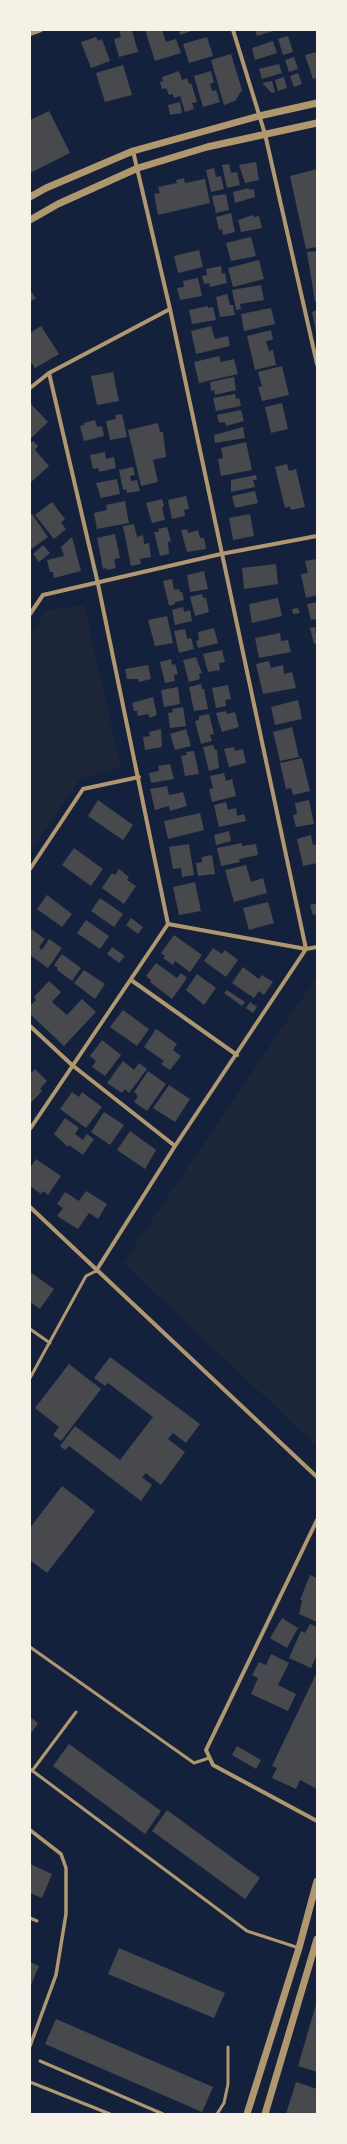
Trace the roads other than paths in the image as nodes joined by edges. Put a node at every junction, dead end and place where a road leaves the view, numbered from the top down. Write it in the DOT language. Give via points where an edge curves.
graph roads {
  1 [pos="41,30"];
  2 [pos="233,30"];
  3 [pos="30,34"];
  4 [pos="317,103"];
  5 [pos="259,116"];
  6 [pos="317,123"];
  7 [pos="265,134"];
  8 [pos="133,151"];
  9 [pos="138,168"];
  10 [pos="30,197"];
  11 [pos="30,220"];
  12 [pos="170,309"];
  13 [pos="317,364"];
  14 [pos="49,373"];
  15 [pos="30,388"];
  16 [pos="317,536"];
  17 [pos="221,554"];
  18 [pos="98,584"];
  19 [pos="30,614"];
  20 [pos="139,777"];
  21 [pos="30,869"];
  22 [pos="168,924"];
  23 [pos="317,947"];
  24 [pos="306,949"];
  25 [pos="131,980"];
  26 [pos="30,1026"];
  27 [pos="237,1055"];
  28 [pos="72,1066"];
  29 [pos="30,1129"];
  30 [pos="175,1146"];
  31 [pos="30,1207"];
  32 [pos="96,1270"];
  33 [pos="30,1328"];
  34 [pos="50,1343"];
  35 [pos="30,1378"];
  36 [pos="317,1477"];
  37 [pos="317,1520"];
  38 [pos="30,1647"];
  39 [pos="76,1712"];
  40 [pos="209,1758"];
  41 [pos="31,1770"];
  42 [pos="317,1821"];
  43 [pos="30,1830"];
  44 [pos="317,1881"];
  45 [pos="30,1918"];
  46 [pos="38,1920"];
  47 [pos="317,1939"];
  48 [pos="299,1948"];
  49 [pos="30,2046"];
  50 [pos="228,2047"];
  51 [pos="40,2062"];
  52 [pos="30,2082"];
  53 [pos="110,2114"];
  54 [pos="163,2114"];
  55 [pos="217,2114"];
  56 [pos="247,2114"];
  57 [pos="265,2114"];
  1 -- 3 [label="street"];
  2 -- 5 [label="street"];
  4 -- 5 [label="street"];
  5 -- 7 [label="street"];
  5 -- 8 [label="street"];
  6 -- 7 [label="street"];
  7 -- 9 [label="street" via="208,147"];
  7 -- 13 [label="street"];
  8 -- 9 [label="street"];
  8 -- 10 [label="street"];
  9 -- 11 [label="street" via="58,204"];
  9 -- 12 [label="street"];
  12 -- 14 [label="street"];
  12 -- 17 [label="street"];
  14 -- 15 [label="street"];
  14 -- 18 [label="street"];
  16 -- 17 [label="street"];
  17 -- 18 [label="street"];
  17 -- 24 [label="street"];
  18 -- 19 [label="street" via="43,595"];
  18 -- 20 [label="street"];
  20 -- 21 [label="street" via="83,789"];
  20 -- 22 [label="street"];
  22 -- 24 [label="street"];
  22 -- 25 [label="street"];
  23 -- 24 [label="street"];
  24 -- 27 [label="street"];
  25 -- 27 [label="street"];
  25 -- 28 [label="street"];
  26 -- 28 [label="street"];
  27 -- 30 [label="street"];
  28 -- 29 [label="street"];
  28 -- 30 [label="street"];
  30 -- 32 [label="street"];
  31 -- 32 [label="street"];
  32 -- 34 [label="lane" via="86,1276"];
  32 -- 36 [label="street"];
  33 -- 34 [label="lane"];
  34 -- 35 [label="lane"];
  37 -- 40 [label="street" via="206,1750"];
  38 -- 40 [label="lane" via="194,1763"];
  39 -- 41 [label="lane"];
  40 -- 42 [label="street" via="213,1765"];
  41 -- 48 [label="lane" via="247,1931"];
  43 -- 49 [label="street" via="61,1854 66,1868 66,1914 56,1975"];
  44 -- 48 [label="street"];
  45 -- 46 [label="lane"];
  47 -- 57 [label="street"];
  48 -- 56 [label="street"];
  50 -- 55 [label="lane" via="228,2084 224,2102"];
  51 -- 54 [label="lane"];
  52 -- 53 [label="street"];
}
